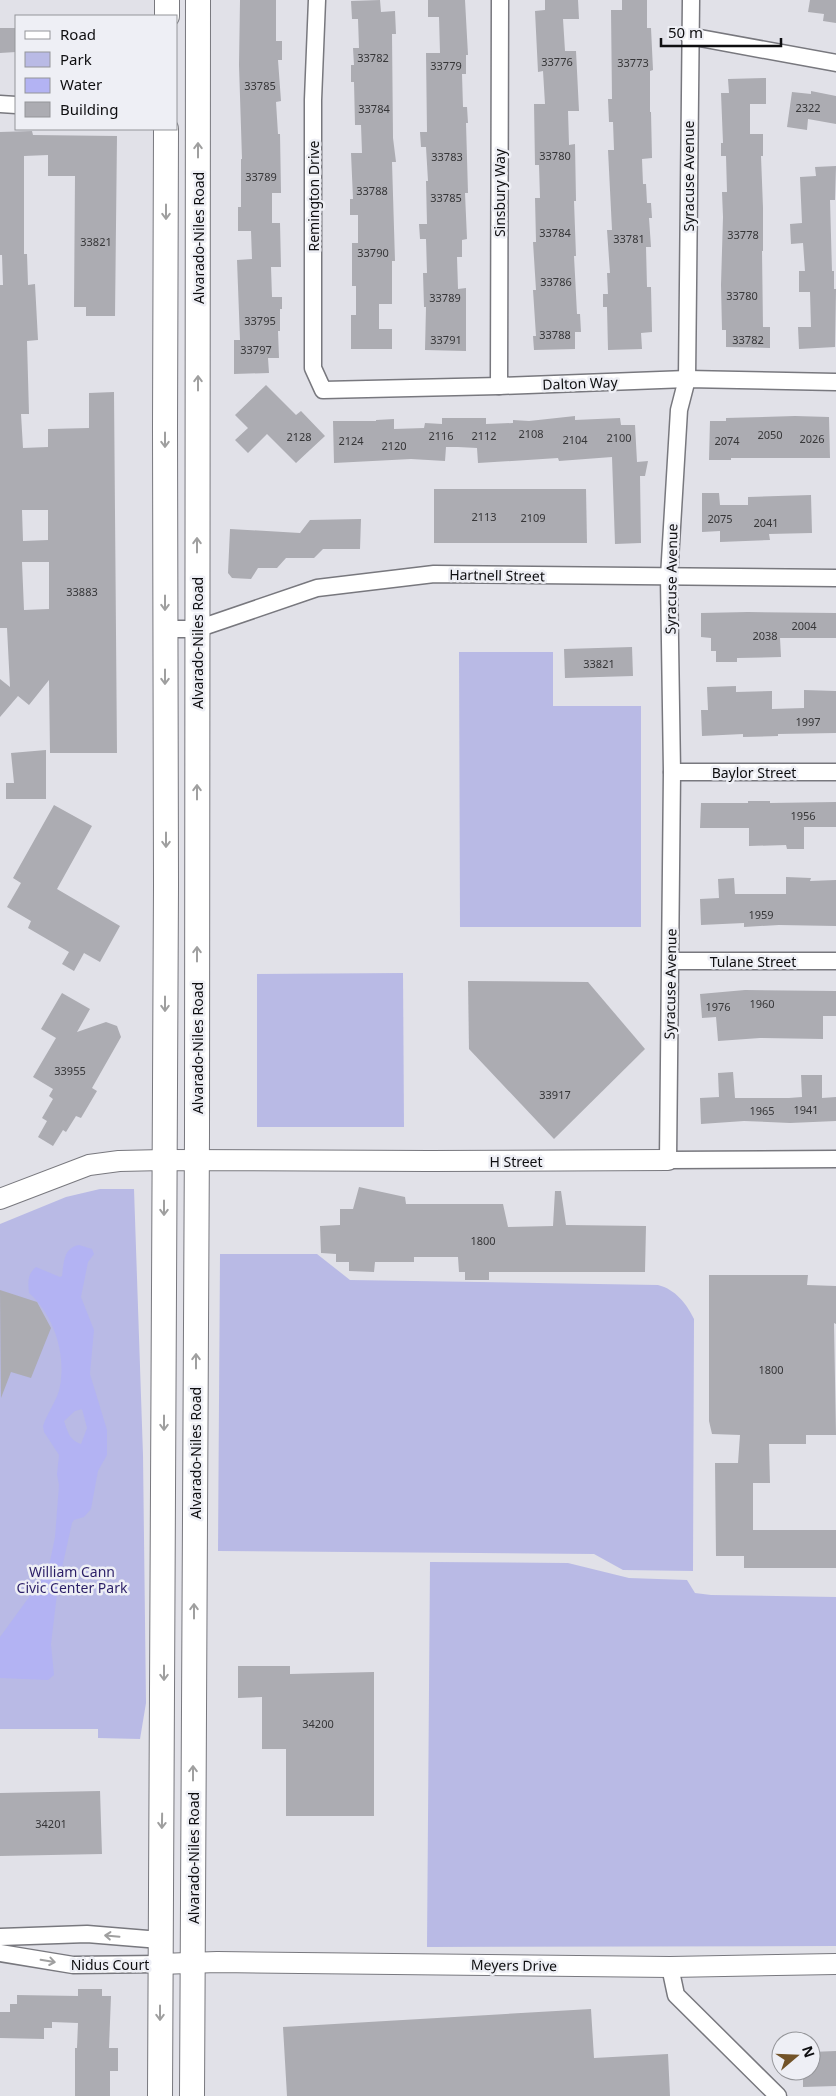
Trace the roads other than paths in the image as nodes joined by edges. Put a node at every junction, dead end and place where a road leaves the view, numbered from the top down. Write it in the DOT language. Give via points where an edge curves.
graph roads {
  1 [pos="167,0"];
  2 [pos="198,0"];
  3 [pos="317,0"];
  4 [pos="500,0"];
  5 [pos="690,0"];
  6 [pos="167,15"];
  7 [pos="689,36"];
  8 [pos="836,63"];
  9 [pos="0,104"];
  10 [pos="15,105"];
  11 [pos="166,130"];
  12 [pos="687,379"];
  13 [pos="836,382"];
  14 [pos="499,386"];
  15 [pos="323,390"];
  16 [pos="669,577"];
  17 [pos="836,578"];
  18 [pos="165,629"];
  19 [pos="197,629"];
  20 [pos="672,772"];
  21 [pos="836,772"];
  22 [pos="671,961"];
  23 [pos="836,961"];
  24 [pos="836,1159"];
  25 [pos="164,1160"];
  26 [pos="668,1160"];
  27 [pos="197,1161"];
  28 [pos="0,1199"];
  29 [pos="0,1937"];
  30 [pos="160,1940"];
  31 [pos="0,1953"];
  32 [pos="192,1962"];
  33 [pos="160,1964"];
  34 [pos="836,1964"];
  35 [pos="670,1967"];
  36 [pos="160,2096"];
  37 [pos="192,2096"];
  38 [pos="778,2096"];
  1 -- 6 [label="main road"];
  19 -- 2 [label="main road, Alvarado-Niles Road, one-way"];
  3 -- 15 [label="street, Remington Drive" via="313,100 313,368"];
  4 -- 14 [label="street, Sinsbury Way"];
  5 -- 7 [label="street, Syracuse Avenue"];
  7 -- 8 [label="street"];
  7 -- 12 [label="street, Syracuse Avenue"];
  9 -- 10 [label="street"];
  11 -- 18 [label="main road, one-way"];
  12 -- 13 [label="street, Dalton Way"];
  12 -- 14 [label="street, Dalton Way"];
  12 -- 16 [label="street, Syracuse Avenue" via="679,410"];
  14 -- 15 [label="street, Dalton Way"];
  16 -- 17 [label="street, Hartnell Street"];
  16 -- 19 [label="street, Hartnell Street" via="434,574 317,588"];
  16 -- 20 [label="street, Syracuse Avenue"];
  18 -- 19 [label="street, Hartnell Street"];
  18 -- 25 [label="main road, one-way"];
  27 -- 19 [label="main road, Alvarado-Niles Road, one-way"];
  20 -- 21 [label="street, Baylor Street"];
  20 -- 22 [label="street, Syracuse Avenue"];
  22 -- 23 [label="street, Tulane Street"];
  22 -- 26 [label="street, Syracuse Avenue"];
  24 -- 26 [label="street, H Street"];
  25 -- 27 [label="street, H Street"];
  25 -- 28 [label="street, H Street" via="119,1161 89,1166"];
  25 -- 30 [label="main road, one-way"];
  26 -- 27 [label="street, H Street"];
  32 -- 27 [label="main road, Alvarado-Niles Road, one-way"];
  30 -- 29 [label="street, Nidus Court, one-way" via="87,1934"];
  30 -- 32 [label="street"];
  30 -- 33 [label="main road"];
  31 -- 33 [label="street, Nidus Court, one-way" via="73,1965"];
  32 -- 33 [label="street, Meyers Drive"];
  32 -- 35 [label="street, Meyers Drive"];
  32 -- 37 [label="main road, Alvarado-Niles Road"];
  33 -- 36 [label="main road, one-way"];
  34 -- 35 [label="street, Meyers Drive"];
  35 -- 38 [label="street" via="676,1995"];
}
